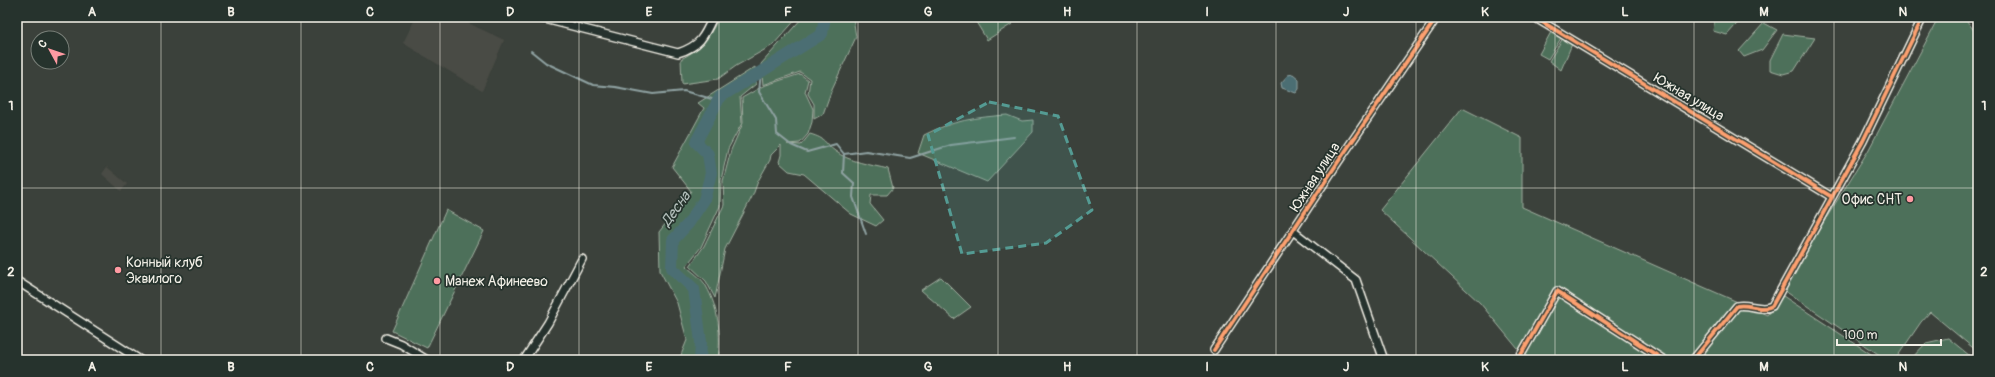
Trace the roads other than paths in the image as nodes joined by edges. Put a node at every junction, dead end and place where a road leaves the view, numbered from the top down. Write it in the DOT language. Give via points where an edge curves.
graph roads {
  1 [pos="537,17"];
  2 [pos="712,17"];
  3 [pos="1437,17"];
  4 [pos="1534,17"];
  5 [pos="1923,17"];
  6 [pos="1832,197"];
  7 [pos="1293,231"];
  8 [pos="582,259"];
  9 [pos="17,281"];
  10 [pos="386,338"];
  11 [pos="1214,350"];
  12 [pos="140,360"];
  13 [pos="427,360"];
  14 [pos="524,360"];
  15 [pos="1384,360"];
  16 [pos="1518,360"];
  17 [pos="1664,360"];
  18 [pos="1693,360"];
  1 -- 2 [label="street" via="678,53 689,50 705,36"];
  3 -- 7 [label="street, Южная улица"];
  4 -- 6 [label="street, Южная улица"];
  5 -- 6 [label="street" via="1876,115"];
  6 -- 18 [label="street" via="1772,306 1767,309 1742,304 1737,306"];
  7 -- 11 [label="street, Южная улица"];
  7 -- 15 [label="street" via="1356,280"];
  8 -- 14 [label="street" via="548,323"];
  9 -- 12 [label="street"];
  10 -- 13 [label="street"];
  16 -- 17 [label="street" via="1557,291"];
}
